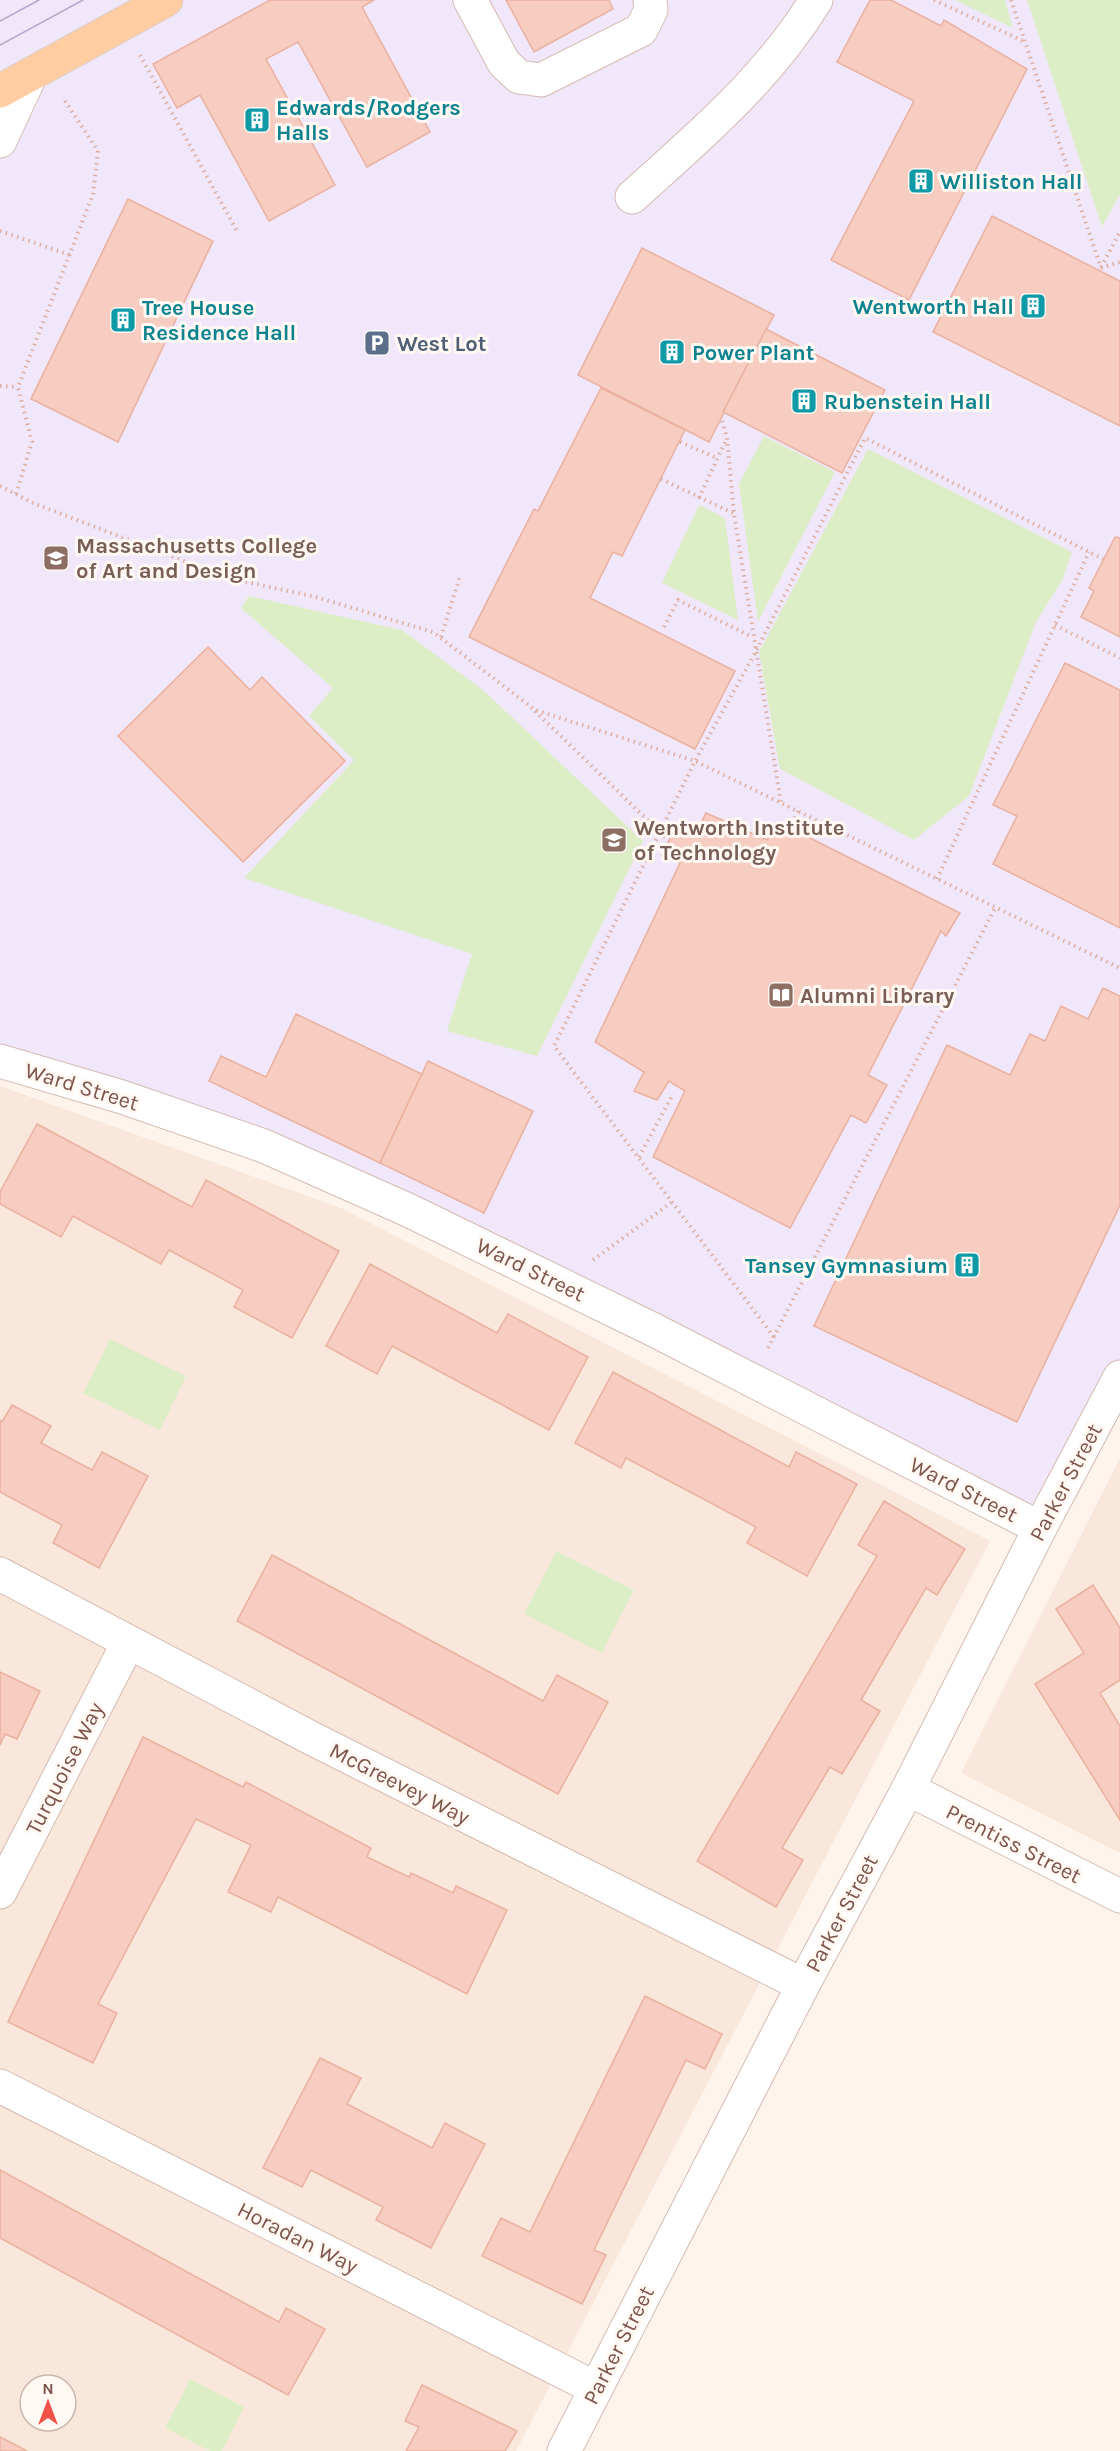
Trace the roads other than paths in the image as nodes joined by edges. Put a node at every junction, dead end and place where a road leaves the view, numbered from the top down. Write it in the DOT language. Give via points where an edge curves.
graph roads {
  1 [pos="166,0"];
  2 [pos="470,0"];
  3 [pos="650,0"];
  4 [pos="816,0"];
  5 [pos="31,74"];
  6 [pos="0,91"];
  7 [pos="0,141"];
  8 [pos="632,197"];
  9 [pos="1,1064"];
  10 [pos="1120,1377"];
  11 [pos="1040,1528"];
  12 [pos="0,1574"];
  13 [pos="128,1643"];
  14 [pos="908,1790"];
  15 [pos="0,1892"];
  16 [pos="1120,1896"];
  17 [pos="803,1985"];
  18 [pos="0,2086"];
  19 [pos="596,2388"];
  20 [pos="564,2451"];
  1 -- 5 [label="main road"];
  2 -- 3 [label="street" via="504,63 519,77 541,80 641,30 651,10"];
  4 -- 8 [label="street" via="752,85"];
  5 -- 6 [label="main road"];
  5 -- 7 [label="street"];
  9 -- 11 [label="street, Ward Street" via="122,1097 264,1146 408,1210 654,1330"];
  10 -- 11 [label="street, Parker Street"];
  11 -- 14 [label="street, Parker Street"];
  12 -- 13 [label="street, McGreevey Way"];
  13 -- 15 [label="street, Turquoise Way"];
  13 -- 17 [label="street, McGreevey Way"];
  14 -- 16 [label="street, Prentiss Street"];
  14 -- 17 [label="street, Parker Street"];
  17 -- 19 [label="street, Parker Street"];
  18 -- 19 [label="street, Horadan Way"];
  19 -- 20 [label="street, Parker Street"];
}
